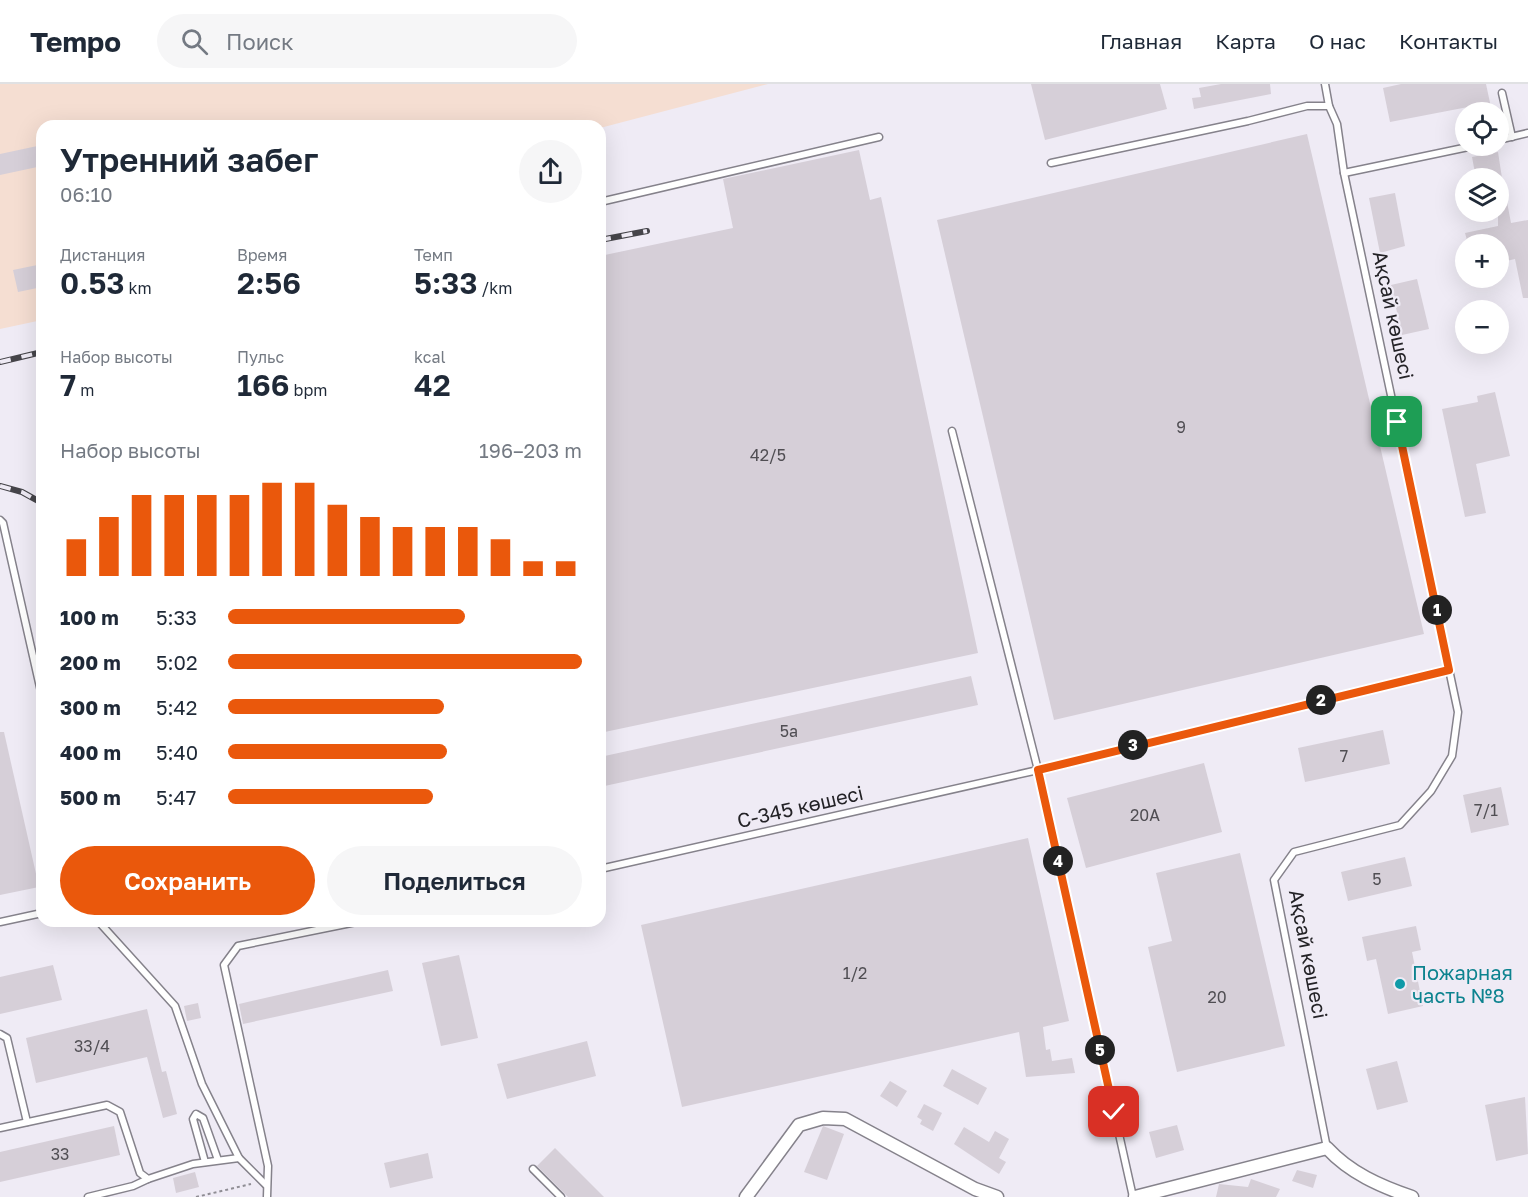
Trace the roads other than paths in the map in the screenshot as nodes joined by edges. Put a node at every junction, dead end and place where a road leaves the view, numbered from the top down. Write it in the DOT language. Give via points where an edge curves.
graph roads {
  1 [pos="1325,84"];
  2 [pos="1502,93"];
  3 [pos="1329,106"];
  4 [pos="1528,133"];
  5 [pos="879,137"];
  6 [pos="1512,137"];
  7 [pos="1509,138"];
  8 [pos="1455,150"];
  9 [pos="1051,163"];
  10 [pos="1344,173"];
  11 [pos="606,201"];
  12 [pos="952,431"];
  13 [pos="0,520"];
  14 [pos="36,669"];
  15 [pos="1449,670"];
  16 [pos="1038,770"];
  17 [pos="606,868"];
  18 [pos="36,914"];
  19 [pos="0,922"];
  20 [pos="103,927"];
  21 [pos="331,927"];
  22 [pos="0,1034"];
  23 [pos="27,1122"];
  24 [pos="0,1128"];
  25 [pos="1327,1148"];
  26 [pos="238,1158"];
  27 [pos="218,1160"];
  28 [pos="205,1162"];
  29 [pos="533,1169"];
  30 [pos="148,1179"];
  31 [pos="266,1185"];
  32 [pos="1174,1192"];
  33 [pos="88,1197"];
  34 [pos="267,1197"];
  35 [pos="561,1197"];
  36 [pos="746,1197"];
  37 [pos="997,1197"];
  38 [pos="1134,1197"];
  39 [pos="1412,1197"];
  1 -- 3 [label="lane, Ақсай көшесі"];
  2 -- 6 [label="lane"];
  3 -- 9 [label="lane" via="1307,106"];
  3 -- 10 [label="lane, Ақсай көшесі" via="1337,124"];
  4 -- 6 [label="lane"];
  5 -- 11 [label="lane"];
  6 -- 7 [label="lane"];
  8 -- 10 [label="lane"];
  10 -- 15 [label="lane, Ақсай көшесі"];
  12 -- 16 [label="lane"];
  13 -- 14 [label="lane"];
  15 -- 16 [label="lane, С-345 көшесі"];
  15 -- 25 [label="lane, Ақсай көшесі" via="1458,712 1452,756 1431,791 1400,825 1294,852 1274,880"];
  16 -- 17 [label="lane, С-345 көшесі"];
  16 -- 38 [label="lane"];
  18 -- 19 [label="lane"];
  20 -- 26 [label="lane" via="175,1006 202,1084"];
  21 -- 31 [label="lane" via="238,946 224,966 268,1166"];
  22 -- 23 [label="lane" via="7,1038"];
  23 -- 24 [label="lane"];
  23 -- 30 [label="lane" via="107,1105 114,1107 122,1118 140,1173"];
  25 -- 32 [label="street"];
  25 -- 39 [label="street" via="1340,1163 1360,1176"];
  26 -- 27 [label="lane"];
  26 -- 31 [label="lane"];
  27 -- 28 [label="lane"];
  27 -- 28 [label="lane" via="203,1118 195,1114"];
  28 -- 30 [label="lane"];
  29 -- 35 [label="lane"];
  30 -- 33 [label="lane"];
  31 -- 34 [label="lane"];
  32 -- 38 [label="street"];
  36 -- 37 [label="street" via="799,1125 823,1118 845,1119"];
}
